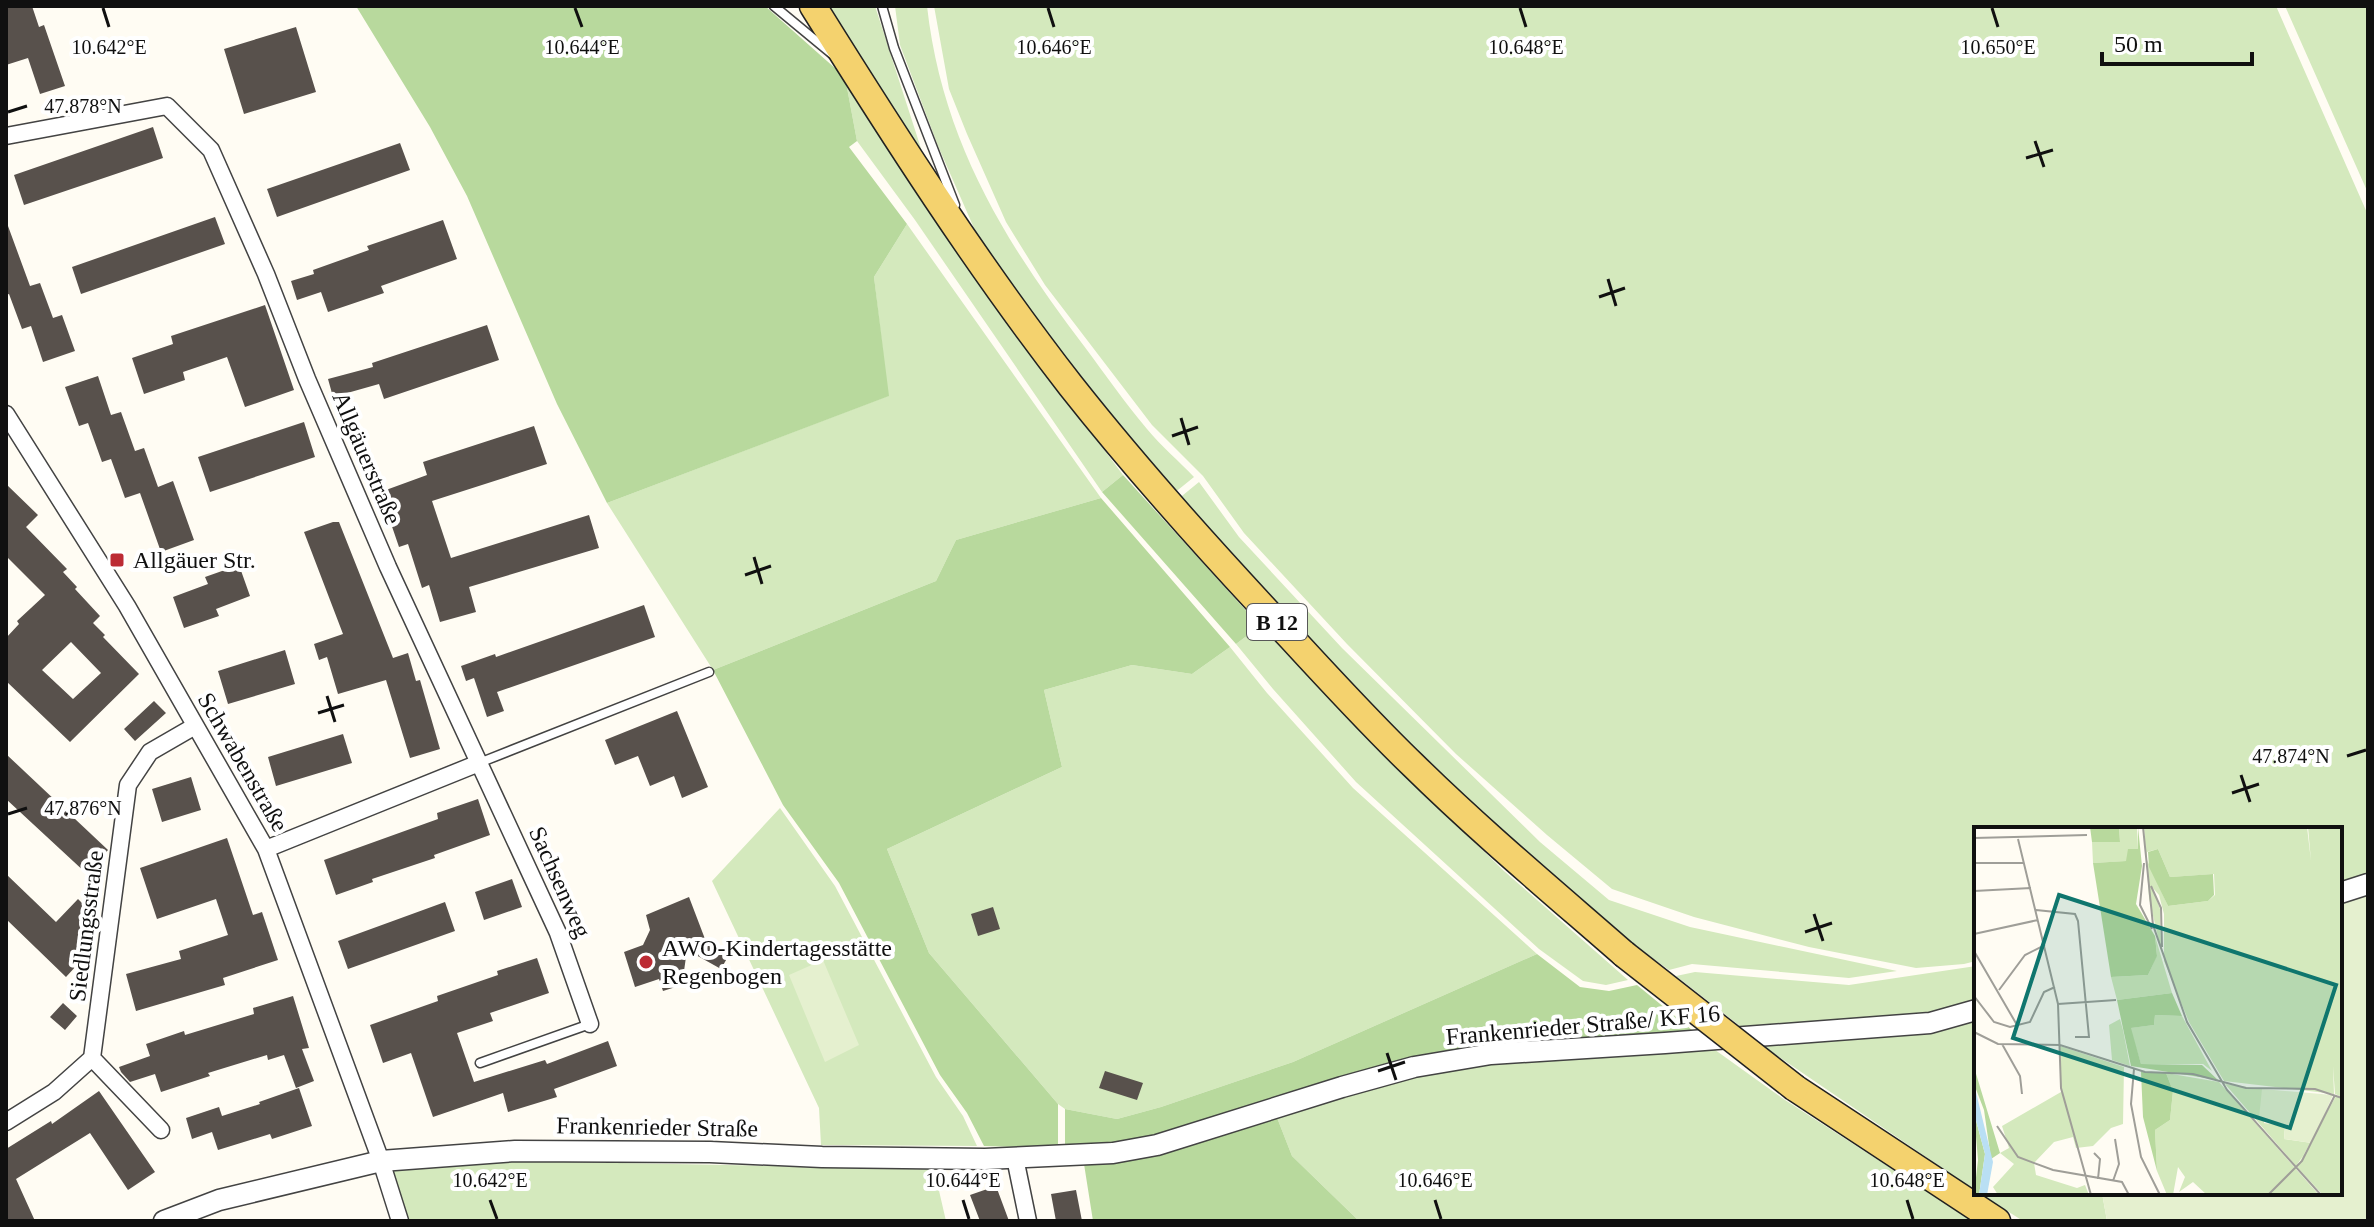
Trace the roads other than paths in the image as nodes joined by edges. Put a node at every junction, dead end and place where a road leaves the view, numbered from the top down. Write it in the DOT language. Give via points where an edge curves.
graph roads {
  1 [pos="774,6"];
  2 [pos="813,6"];
  3 [pos="882,6"];
  4 [pos="855,74"];
  5 [pos="6,136"];
  6 [pos="971,251"];
  7 [pos="8,420"];
  8 [pos="709,672"];
  9 [pos="195,726"];
  10 [pos="479,763"];
  11 [pos="266,849"];
  12 [pos="2368,884"];
  13 [pos="2342,892"];
  14 [pos="1974,1011"];
  15 [pos="590,1024"];
  16 [pos="92,1058"];
  17 [pos="480,1063"];
  18 [pos="7,1120"];
  19 [pos="161,1130"];
  20 [pos="1157,1145"];
  21 [pos="1015,1158"];
  22 [pos="381,1161"];
  23 [pos="164,1221"];
  24 [pos="400,1221"];
  25 [pos="1028,1221"];
  26 [pos="1997,1221"];
  1 -- 4 [label="lane"];
  2 -- 4 [label="main road, B 12"];
  3 -- 6 [label="lane"];
  4 -- 6 [label="main road, B 12"];
  5 -- 10 [label="street, Allgäuerstraße" via="167,106 211,150 388,567"];
  6 -- 26 [label="main road, B 12, bridge" via="1167,504 1413,765 1624,954 1795,1088"];
  7 -- 9 [label="street, Schwabenstraße" via="127,606"];
  8 -- 10 [label="lane"];
  9 -- 11 [label="street, Schwabenstraße"];
  9 -- 16 [label="street, Siedlungsstraße" via="150,752 128,785"];
  10 -- 11 [label="street"];
  10 -- 15 [label="street, Sachsenweg" via="558,933"];
  11 -- 22 [label="street, Schwabenstraße"];
  12 -- 13 [label="street"];
  14 -- 20 [label="street, Frankenrieder Straße/ KF 16" via="1930,1023 1491,1054 1399,1071"];
  15 -- 17 [label="lane"];
  16 -- 18 [label="street" via="54,1092"];
  16 -- 19 [label="street"];
  20 -- 21 [label="street, Frankenrieder Straße"];
  21 -- 22 [label="street, Frankenrieder Straße" via="515,1151"];
  21 -- 25 [label="street"];
  22 -- 23 [label="street, Frankenrieder Straße" via="219,1200"];
  22 -- 24 [label="street, Schwabenstraße"];
}
